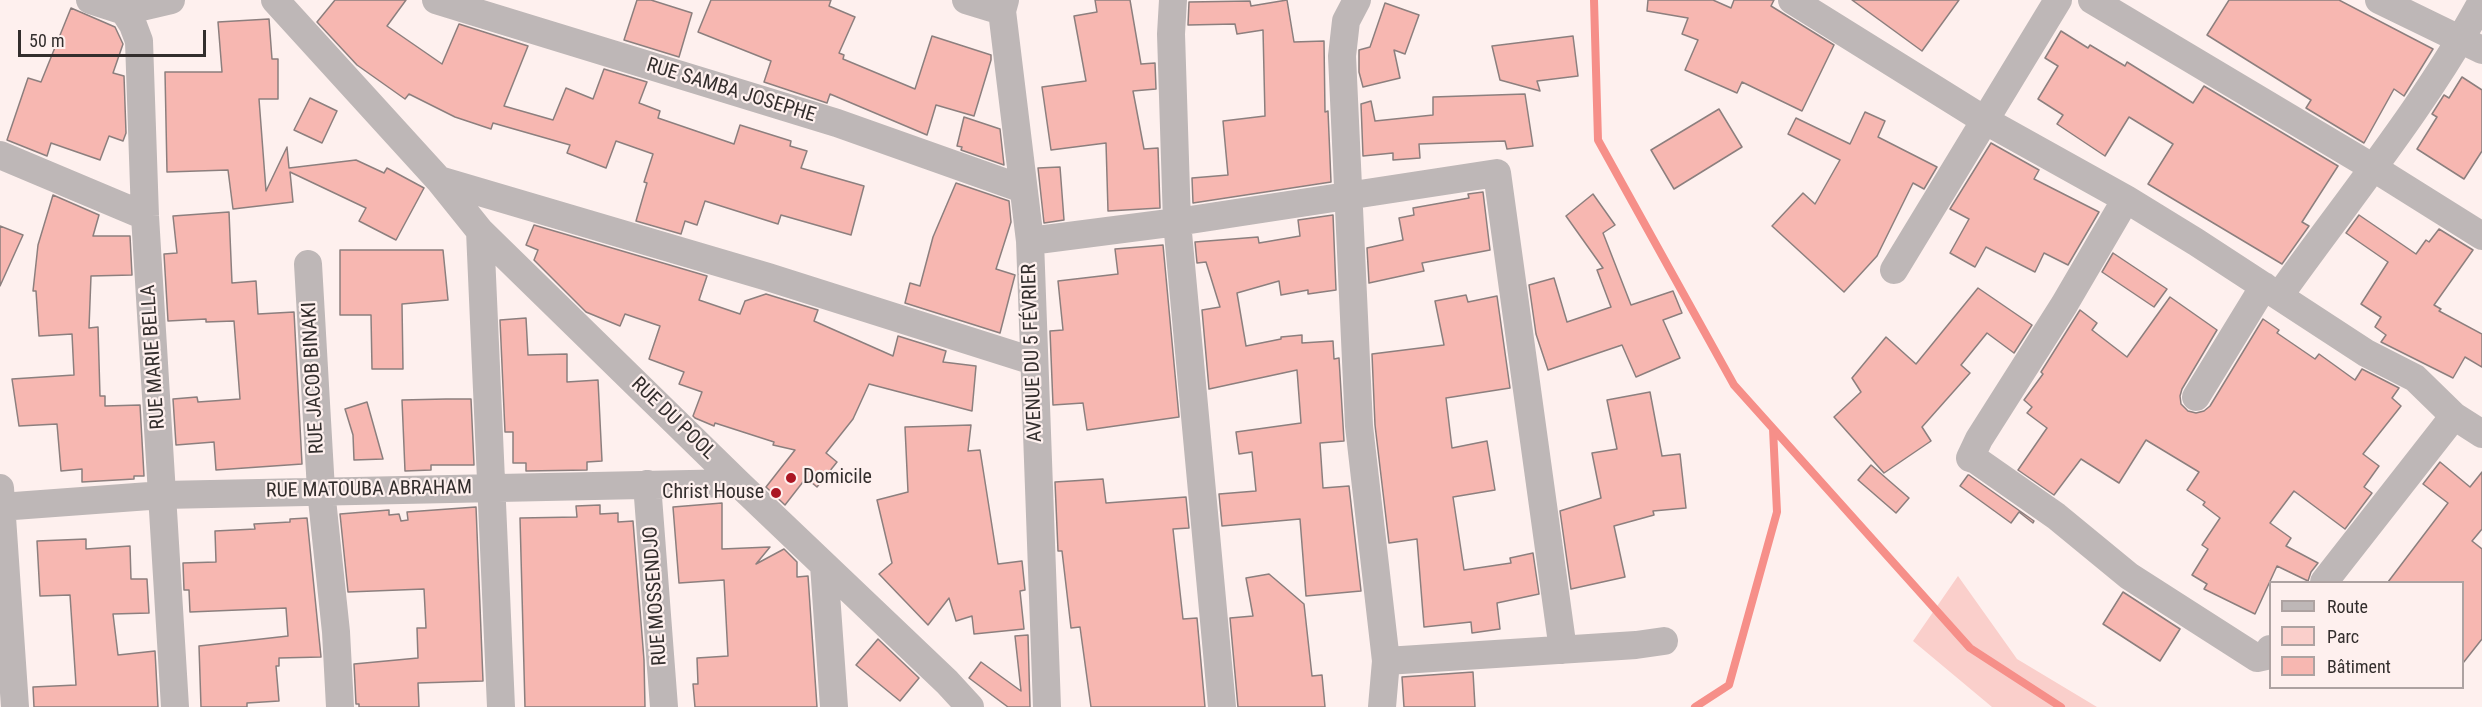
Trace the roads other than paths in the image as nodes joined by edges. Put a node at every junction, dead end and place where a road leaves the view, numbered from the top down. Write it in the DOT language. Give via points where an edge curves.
graph roads {
  1 [pos="90,0"];
  2 [pos="171,0"];
  3 [pos="275,0"];
  4 [pos="436,0"];
  5 [pos="966,0"];
  6 [pos="1173,0"];
  7 [pos="1357,0"];
  8 [pos="1791,0"];
  9 [pos="2058,0"];
  10 [pos="2092,0"];
  11 [pos="2379,0"];
  12 [pos="2482,1"];
  13 [pos="1004,5"];
  14 [pos="124,11"];
  15 [pos="2472,44"];
  16 [pos="1986,121"];
  17 [pos="0,155"];
  18 [pos="2372,167"];
  19 [pos="440,180"];
  20 [pos="1023,189"];
  21 [pos="1347,195"];
  22 [pos="2126,199"];
  23 [pos="145,216"];
  24 [pos="1177,222"];
  25 [pos="480,231"];
  26 [pos="2482,236"];
  27 [pos="1030,241"];
  28 [pos="308,264"];
  29 [pos="1894,270"];
  30 [pos="2272,291"];
  31 [pos="1033,361"];
  32 [pos="2196,397"];
  33 [pos="2454,416"];
  34 [pos="2482,434"];
  35 [pos="738,483"];
  36 [pos="647,484"];
  37 [pos="490,487"];
  38 [pos="321,490"];
  39 [pos="163,495"];
  40 [pos="0,500"];
  41 [pos="824,565"];
  42 [pos="2325,581"];
  43 [pos="1664,641"];
  44 [pos="1563,650"];
  45 [pos="2269,652"];
  46 [pos="1386,662"];
  47 [pos="15,707"];
  48 [pos="174,707"];
  49 [pos="340,707"];
  50 [pos="501,707"];
  51 [pos="664,707"];
  52 [pos="834,707"];
  53 [pos="970,707"];
  54 [pos="1047,707"];
  55 [pos="1222,707"];
  56 [pos="1382,707"];
  1 -- 14 [label="street"];
  2 -- 14 [label="street"];
  3 -- 19 [label="street, RUE DU POOL"];
  4 -- 20 [label="street, RUE SAMBA JOSEPHE" via="837,123"];
  5 -- 13 [label="street"];
  6 -- 24 [label="street"];
  7 -- 21 [label="street" via="1346,21 1342,56"];
  8 -- 16 [label="street"];
  9 -- 16 [label="street"];
  10 -- 18 [label="street"];
  11 -- 15 [label="street"];
  12 -- 15 [label="street"];
  13 -- 20 [label="street, AVENUE DU 5 FÉVRIER"];
  14 -- 23 [label="street, RUE MARIE BELLA" via="139,41"];
  15 -- 18 [label="street"];
  16 -- 22 [label="street"];
  16 -- 29 [label="street"];
  17 -- 23 [label="street"];
  18 -- 26 [label="street"];
  18 -- 30 [label="street"];
  19 -- 25 [label="street, RUE DU POOL"];
  19 -- 31 [label="street"];
  20 -- 27 [label="street, AVENUE DU 5 FÉVRIER"];
  21 -- 24 [label="street"];
  21 -- 44 [label="street" via="1497,173"];
  21 -- 46 [label="street" via="1359,426"];
  22 -- 30 [label="street"];
  22 -- 45 [label="street" via="1970,458 2203,626 2257,658"];
  23 -- 39 [label="street, RUE MARIE BELLA"];
  24 -- 27 [label="street"];
  24 -- 55 [label="street"];
  25 -- 35 [label="street, RUE DU POOL"];
  25 -- 37 [label="street"];
  27 -- 31 [label="street, AVENUE DU 5 FÉVRIER"];
  28 -- 38 [label="street, RUE JACOB BINAKI"];
  30 -- 32 [label="street"];
  30 -- 33 [label="street" via="2366,352 2415,378"];
  31 -- 54 [label="street, AVENUE DU 5 FÉVRIER"];
  33 -- 34 [label="street"];
  33 -- 42 [label="street"];
  35 -- 36 [label="street, RUE MATOUBA ABRAHAM"];
  35 -- 41 [label="street, RUE DU POOL"];
  36 -- 37 [label="street, RUE MATOUBA ABRAHAM"];
  36 -- 51 [label="street, RUE MOSSENDJO"];
  37 -- 38 [label="street, RUE MATOUBA ABRAHAM"];
  37 -- 50 [label="street"];
  38 -- 39 [label="street, RUE MATOUBA ABRAHAM"];
  38 -- 49 [label="street, RUE JACOB BINAKI"];
  39 -- 40 [label="street, RUE MATOUBA ABRAHAM"];
  39 -- 48 [label="street, RUE MARIE BELLA"];
  40 -- 47 [label="street"];
  41 -- 52 [label="street"];
  41 -- 53 [label="street, RUE DU POOL"];
  43 -- 44 [label="street"];
  44 -- 46 [label="street"];
  46 -- 56 [label="street"];
}
